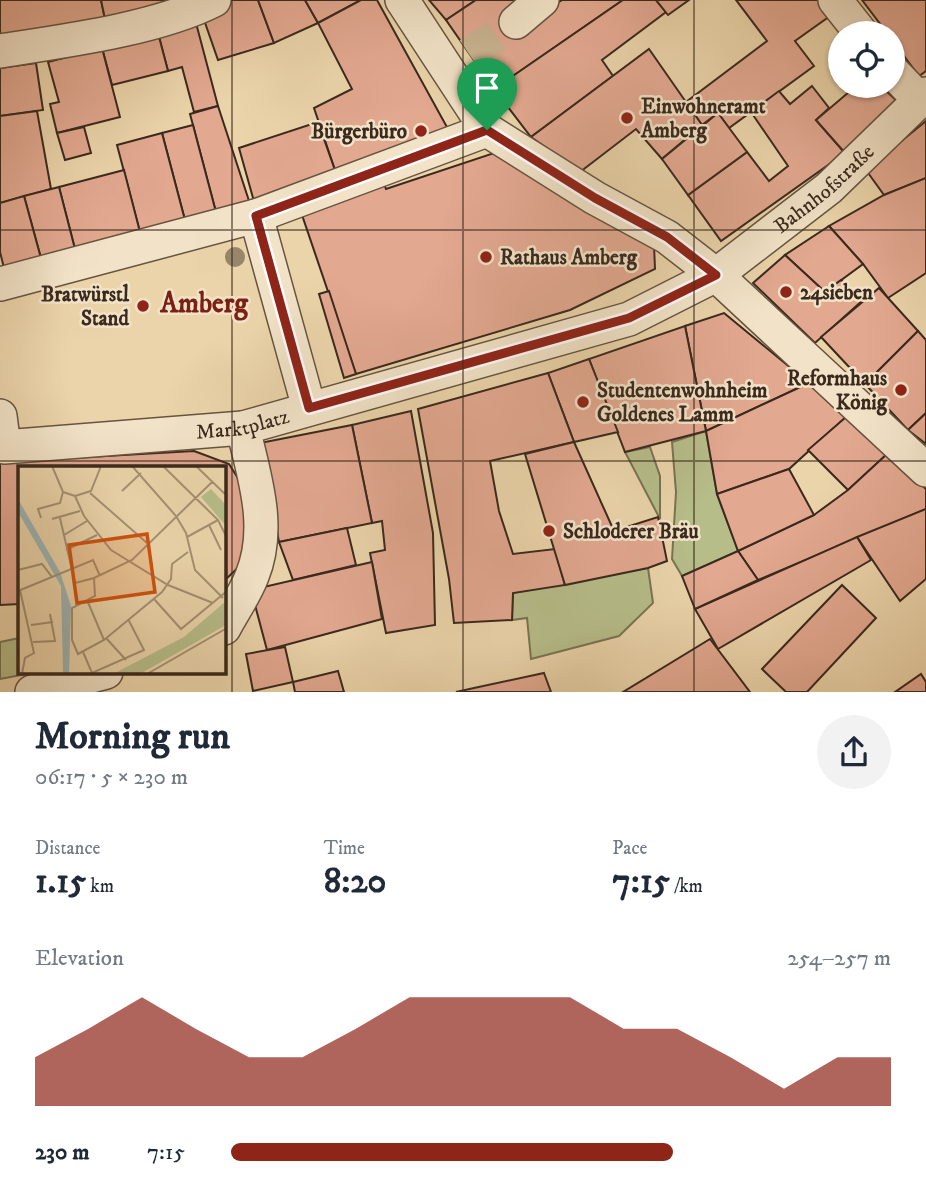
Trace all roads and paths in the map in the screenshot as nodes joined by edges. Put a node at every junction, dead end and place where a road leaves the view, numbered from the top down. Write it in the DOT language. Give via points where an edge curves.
graph roads {
  1 [pos="214,0"];
  2 [pos="402,0"];
  3 [pos="542,0"];
  4 [pos="835,0"];
  5 [pos="851,21"];
  6 [pos="516,22"];
  7 [pos="0,51"];
  8 [pos="905,82"];
  9 [pos="923,97"];
  10 [pos="487,130"];
  11 [pos="256,216"];
  12 [pos="716,275"];
  13 [pos="0,284"];
  14 [pos="309,408"];
  15 [pos="243,428"];
  16 [pos="2,437"];
  17 [pos="926,470"];
  18 [pos="226,624"];
  19 [pos="121,674"];
  20 [pos="96,675"];
  21 [pos="32,691"];
  22 [pos="125,691"];
  1 -- 7 [label="street" via="195,10 77,39"];
  2 -- 10 [label="street" via="458,61"];
  3 -- 6 [label="street"];
  4 -- 5 [label="street"];
  8 -- 9 [label="street"];
  9 -- 12 [label="street, Bahnhofstraße" via="829,188"];
  10 -- 11 [label="street"];
  10 -- 12 [label="street" via="667,237"];
  11 -- 13 [label="street"];
  11 -- 14 [label="street, Marktplatz"];
  12 -- 14 [label="street, Bahnhofstraße" via="632,331"];
  12 -- 17 [label="street"];
  14 -- 15 [label="street, Marktplatz"];
  15 -- 16 [label="street, Marktplatz"];
  15 -- 18 [label="street" via="261,510 262,537 252,576"];
  19 -- 22 [label="street"];
  20 -- 21 [label="street"];
}
